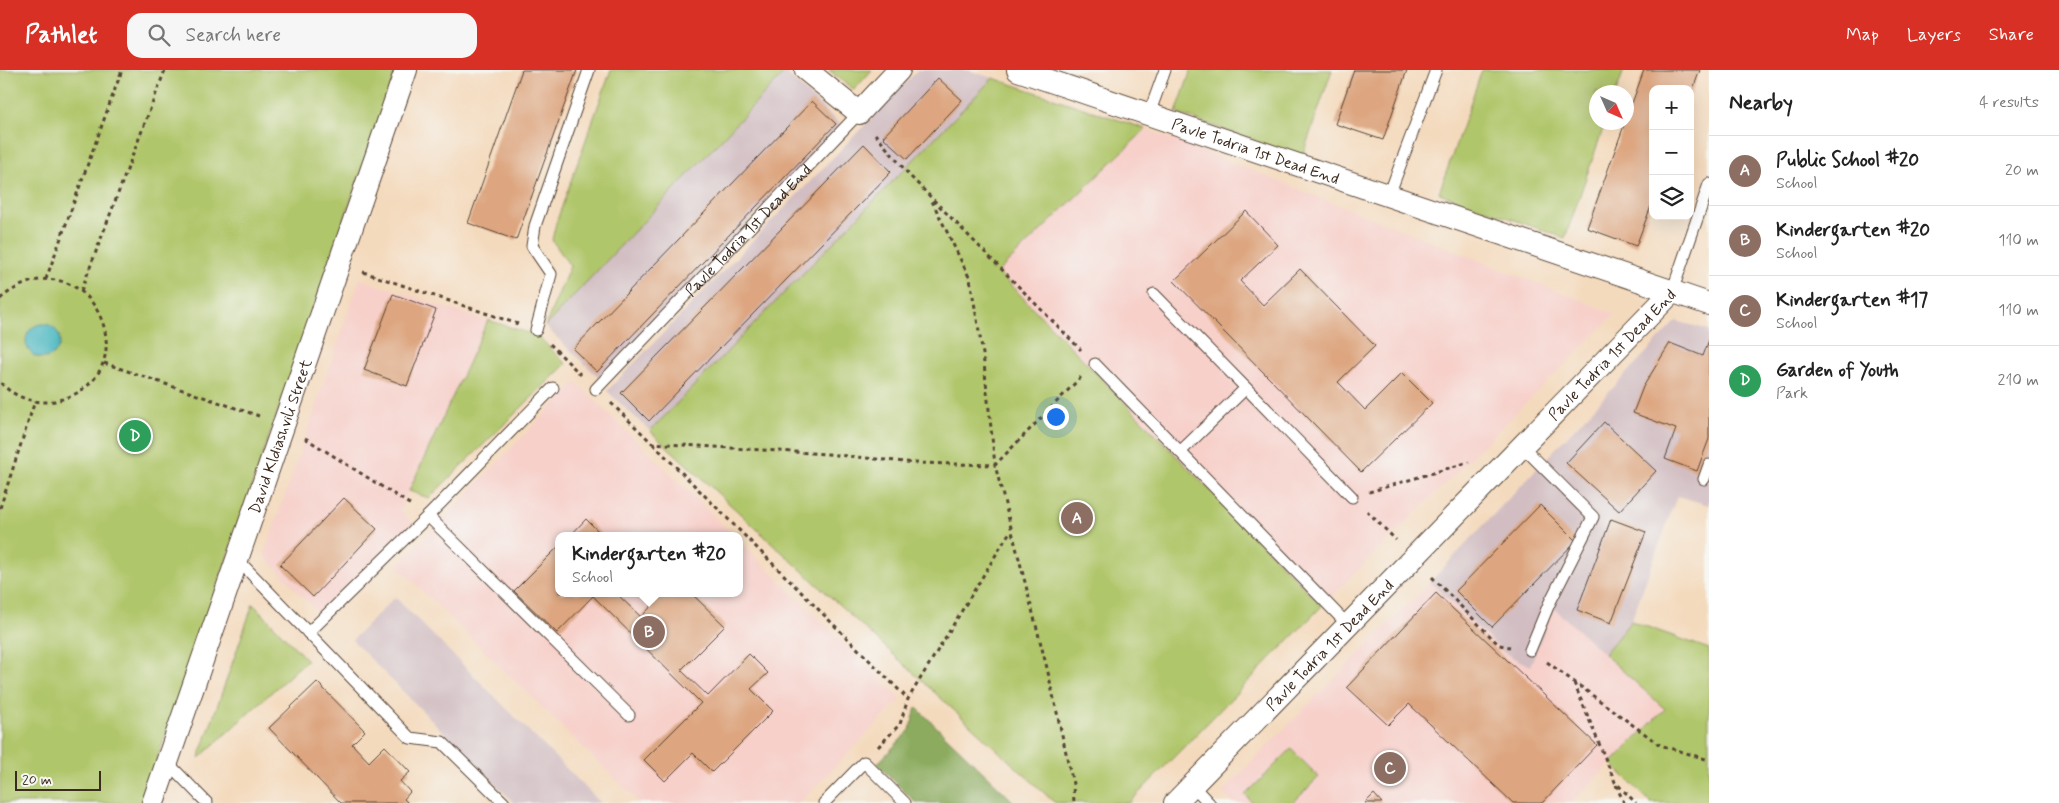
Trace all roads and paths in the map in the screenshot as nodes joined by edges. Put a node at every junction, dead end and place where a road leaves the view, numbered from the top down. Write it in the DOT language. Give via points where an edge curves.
graph roads {
  1 [pos="122,70"];
  2 [pos="165,70"];
  3 [pos="406,70"];
  4 [pos="589,70"];
  5 [pos="806,70"];
  6 [pos="899,70"];
  7 [pos="1018,70"];
  8 [pos="1165,70"];
  9 [pos="1436,70"];
  10 [pos="859,113"];
  11 [pos="1149,114"];
  12 [pos="1709,184"];
  13 [pos="1389,195"];
  14 [pos="930,198"];
  15 [pos="338,264"];
  16 [pos="46,279"];
  17 [pos="81,291"];
  18 [pos="1672,292"];
  19 [pos="1154,294"];
  20 [pos="0,299"];
  21 [pos="1709,304"];
  22 [pos="536,330"];
  23 [pos="104,362"];
  24 [pos="1095,364"];
  25 [pos="0,383"];
  26 [pos="553,388"];
  27 [pos="1246,388"];
  28 [pos="596,390"];
  29 [pos="35,402"];
  30 [pos="283,424"];
  31 [pos="652,443"];
  32 [pos="1522,446"];
  33 [pos="1180,452"];
  34 [pos="1475,460"];
  35 [pos="995,464"];
  36 [pos="1709,465"];
  37 [pos="1704,478"];
  38 [pos="1352,497"];
  39 [pos="0,508"];
  40 [pos="428,516"];
  41 [pos="1012,530"];
  42 [pos="741,532"];
  43 [pos="743,534"];
  44 [pos="1413,558"];
  45 [pos="237,560"];
  46 [pos="1348,625"];
  47 [pos="308,633"];
  48 [pos="1530,650"];
  49 [pos="1573,681"];
  50 [pos="908,698"];
  51 [pos="629,715"];
  52 [pos="1709,760"];
  53 [pos="167,762"];
  54 [pos="864,762"];
  55 [pos="1615,782"];
  56 [pos="1192,786"];
  57 [pos="153,803"];
  58 [pos="207,803"];
  59 [pos="504,803"];
  60 [pos="824,803"];
  61 [pos="905,803"];
  62 [pos="1074,803"];
  63 [pos="1175,803"];
  64 [pos="1209,803"];
  65 [pos="1624,803"];
  66 [pos="1636,803"];
  1 -- 16 [label="path"];
  2 -- 17 [label="path"];
  3 -- 15 [label="street, David Kldiashvili Street"];
  4 -- 22 [label="lane" via="535,226 532,246 552,274"];
  5 -- 10 [label="street"];
  6 -- 10 [label="street, Pavle Todria 1st Dead End"];
  7 -- 11 [label="street, Pavle Todria 1st Dead End"];
  8 -- 11 [label="lane"];
  9 -- 13 [label="lane"];
  10 -- 14 [label="path"];
  10 -- 28 [label="lane, Pavle Todria 1st Dead End"];
  11 -- 13 [label="street, Pavle Todria 1st Dead End"];
  12 -- 18 [label="lane"];
  13 -- 18 [label="street, Pavle Todria 1st Dead End"];
  14 -- 24 [label="path"];
  14 -- 35 [label="path" via="970,279 983,354"];
  15 -- 22 [label="path"];
  15 -- 30 [label="street, David Kldiashvili Street"];
  16 -- 17 [label="path" via="64,282"];
  16 -- 20 [label="path" via="27,282"];
  17 -- 23 [label="path" via="95,304 103,321 107,339"];
  18 -- 21 [label="street"];
  18 -- 32 [label="street, Pavle Todria 1st Dead End"];
  19 -- 27 [label="lane"];
  22 -- 28 [label="path"];
  23 -- 29 [label="path" via="84,389 67,398"];
  23 -- 30 [label="path"];
  24 -- 33 [label="lane"];
  24 -- 35 [label="path"];
  25 -- 29 [label="path" via="18,396"];
  26 -- 40 [label="lane"];
  27 -- 33 [label="lane"];
  27 -- 38 [label="lane"];
  28 -- 31 [label="path"];
  29 -- 39 [label="path"];
  30 -- 40 [label="path"];
  30 -- 45 [label="street, David Kldiashvili Street"];
  31 -- 35 [label="path" via="915,463"];
  31 -- 42 [label="path"];
  32 -- 44 [label="street, Pavle Todria 1st Dead End"];
  32 -- 48 [label="lane" via="1593,516"];
  33 -- 46 [label="lane"];
  34 -- 38 [label="path"];
  35 -- 41 [label="path"];
  36 -- 37 [label="lane"];
  38 -- 44 [label="path"];
  40 -- 47 [label="lane"];
  40 -- 51 [label="lane"];
  41 -- 50 [label="path"];
  41 -- 62 [label="path" via="1047,668 1073,784"];
  43 -- 50 [label="path"];
  44 -- 46 [label="street, Pavle Todria 1st Dead End"];
  44 -- 48 [label="path" via="1499,645"];
  45 -- 47 [label="lane"];
  45 -- 53 [label="street, David Kldiashvili Street"];
  46 -- 56 [label="street, Pavle Todria 1st Dead End"];
  47 -- 59 [label="lane" via="410,738 442,742"];
  48 -- 49 [label="path"];
  49 -- 52 [label="path" via="1660,745"];
  49 -- 55 [label="path"];
  50 -- 54 [label="path" via="900,724"];
  53 -- 57 [label="street, David Kldiashvili Street"];
  53 -- 58 [label="lane"];
  54 -- 60 [label="lane"];
  54 -- 61 [label="lane"];
  55 -- 65 [label="path"];
  55 -- 66 [label="path"];
  56 -- 63 [label="street, Pavle Todria 1st Dead End"];
  56 -- 64 [label="lane"];
}
